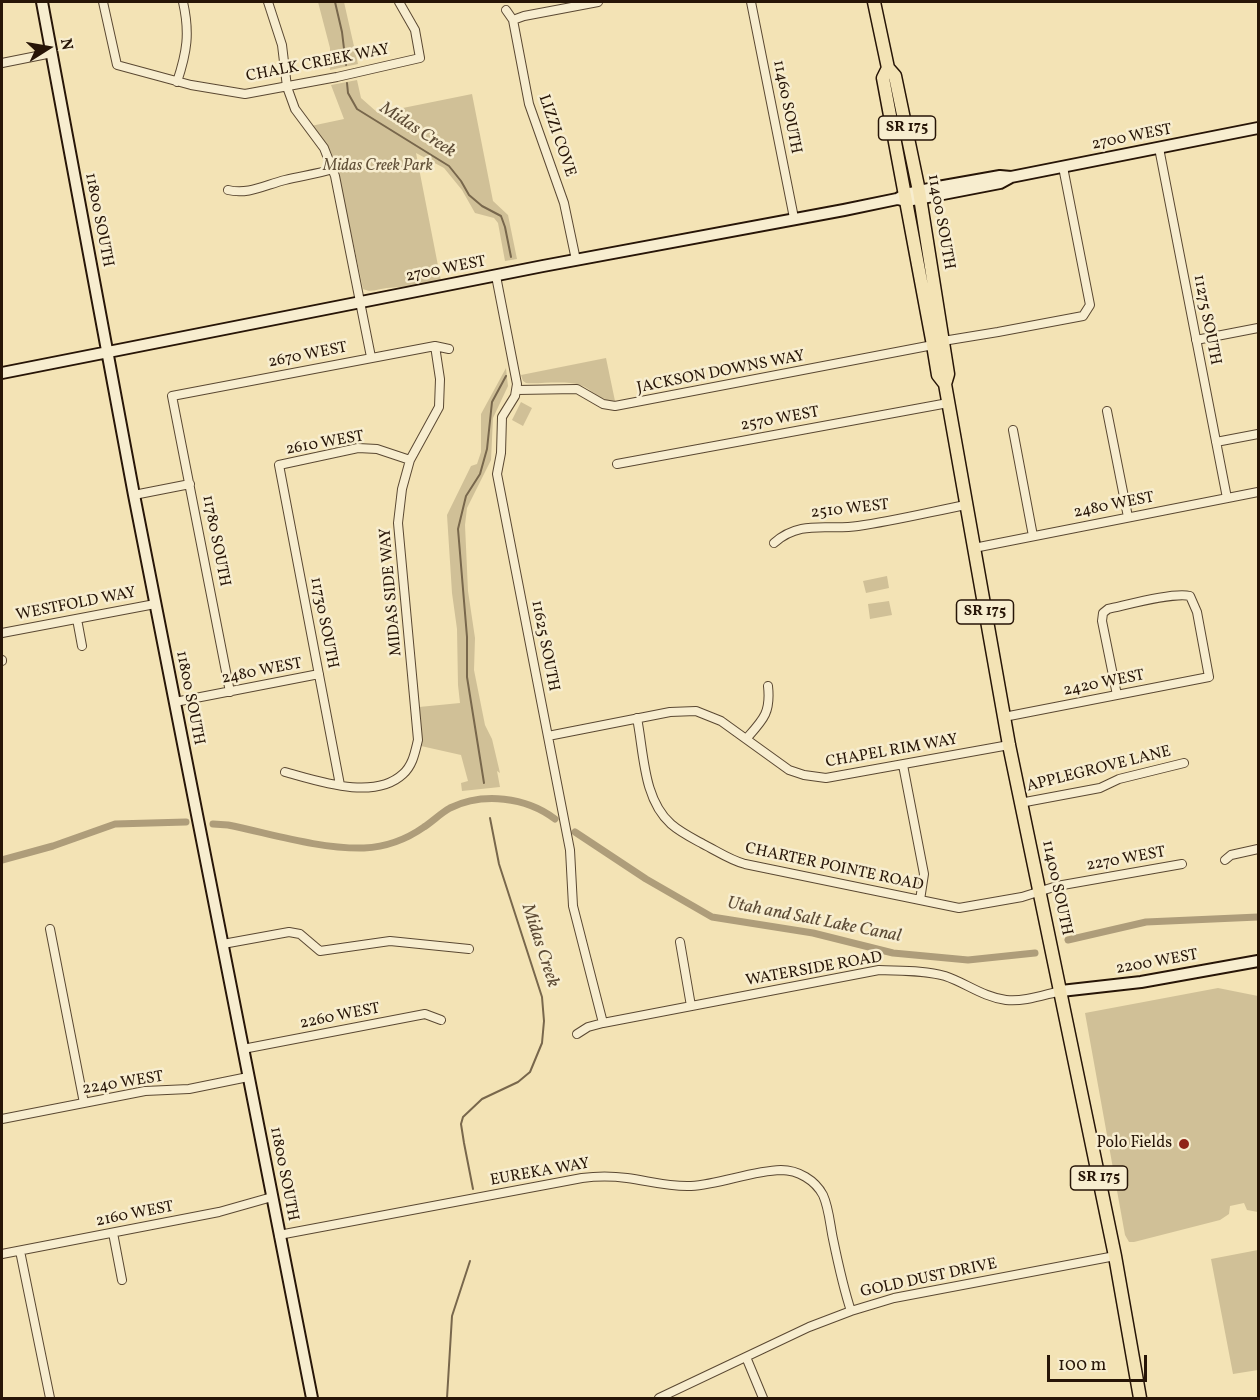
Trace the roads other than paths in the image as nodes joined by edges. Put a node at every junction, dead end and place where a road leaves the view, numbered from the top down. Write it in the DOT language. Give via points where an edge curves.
graph roads {
  1 [pos="42,2"];
  2 [pos="103,2"];
  3 [pos="183,2"];
  4 [pos="268,2"];
  5 [pos="399,2"];
  6 [pos="598,2"];
  7 [pos="751,2"];
  8 [pos="874,2"];
  9 [pos="506,10"];
  10 [pos="513,20"];
  11 [pos="52,53"];
  12 [pos="2,63"];
  13 [pos="888,68"];
  14 [pos="177,82"];
  15 [pos="287,87"];
  16 [pos="1258,128"];
  17 [pos="1159,148"];
  18 [pos="1063,167"];
  19 [pos="333,169"];
  20 [pos="228,190"];
  21 [pos="920,195"];
  22 [pos="903,198"];
  23 [pos="794,218"];
  24 [pos="576,260"];
  25 [pos="496,276"];
  26 [pos="360,303"];
  27 [pos="1258,328"];
  28 [pos="1196,340"];
  29 [pos="938,343"];
  30 [pos="435,346"];
  31 [pos="449,349"];
  32 [pos="108,353"];
  33 [pos="370,357"];
  34 [pos="2,373"];
  35 [pos="517,390"];
  36 [pos="172,396"];
  37 [pos="948,403"];
  38 [pos="1107,411"];
  39 [pos="1013,430"];
  40 [pos="1258,434"];
  41 [pos="1216,442"];
  42 [pos="410,460"];
  43 [pos="617,464"];
  44 [pos="279,465"];
  45 [pos="190,484"];
  46 [pos="1258,492"];
  47 [pos="134,495"];
  48 [pos="1227,498"];
  49 [pos="966,505"];
  50 [pos="1128,517"];
  51 [pos="1033,536"];
  52 [pos="774,543"];
  53 [pos="974,548"];
  54 [pos="155,604"];
  55 [pos="77,619"];
  56 [pos="2,633"];
  57 [pos="82,646"];
  58 [pos="319,674"];
  59 [pos="768,686"];
  60 [pos="230,692"];
  61 [pos="1117,695"];
  62 [pos="175,702"];
  63 [pos="1004,717"];
  64 [pos="637,718"];
  65 [pos="548,736"];
  66 [pos="746,740"];
  67 [pos="1009,744"];
  68 [pos="1184,763"];
  69 [pos="903,765"];
  70 [pos="285,771"];
  71 [pos="340,785"];
  72 [pos="1020,803"];
  73 [pos="1258,849"];
  74 [pos="1225,860"];
  75 [pos="1182,864"];
  76 [pos="1039,891"];
  77 [pos="920,900"];
  78 [pos="50,929"];
  79 [pos="680,942"];
  80 [pos="223,944"];
  81 [pos="469,949"];
  82 [pos="1258,961"];
  83 [pos="1061,992"];
  84 [pos="691,1006"];
  85 [pos="441,1020"];
  86 [pos="603,1023"];
  87 [pos="577,1034"];
  88 [pos="243,1049"];
  89 [pos="248,1077"];
  90 [pos="84,1103"];
  91 [pos="2,1119"];
  92 [pos="272,1197"];
  93 [pos="113,1233"];
  94 [pos="279,1236"];
  95 [pos="20,1251"];
  96 [pos="2,1254"];
  97 [pos="1115,1256"];
  98 [pos="122,1280"];
  99 [pos="850,1311"];
  100 [pos="746,1357"];
  101 [pos="50,1398"];
  102 [pos="312,1398"];
  103 [pos="659,1398"];
  104 [pos="763,1398"];
  105 [pos="1140,1398"];
  1 -- 11 [label="main road, 11800 SOUTH"];
  2 -- 14 [label="street, CHALK CREEK WAY" via="117,65"];
  3 -- 14 [label="street" via="187,44"];
  4 -- 15 [label="street" via="282,45"];
  5 -- 15 [label="street, CHALK CREEK WAY" via="415,30 420,58"];
  6 -- 10 [label="street"];
  7 -- 23 [label="street, 11460 SOUTH"];
  8 -- 13 [label="main road, 11400 SOUTH / SR 175"];
  9 -- 10 [label="street, LIZZI COVE"];
  10 -- 24 [label="street, LIZZI COVE" via="529,104 564,203"];
  11 -- 12 [label="street"];
  11 -- 32 [label="main road, 11800 SOUTH"];
  13 -- 21 [label="main road, 11400 SOUTH / SR 175" via="895,76"];
  13 -- 22 [label="main road, 11400 SOUTH / SR 175" via="884,78"];
  14 -- 15 [label="street, CHALK CREEK WAY" via="245,93"];
  15 -- 19 [label="street" via="295,109 324,148"];
  16 -- 17 [label="main road, 2700 WEST"];
  17 -- 18 [label="main road, 2700 WEST"];
  17 -- 28 [label="street, 11275 SOUTH"];
  18 -- 21 [label="main road, 2700 WEST" via="1011,177 1000,183"];
  18 -- 29 [label="street, JACKSON DOWNS WAY" via="1090,305 1083,316"];
  19 -- 20 [label="street" via="248,191"];
  19 -- 26 [label="street"];
  21 -- 22 [label="main road, 2700 WEST"];
  21 -- 29 [label="main road, 11400 SOUTH / SR 175"];
  22 -- 23 [label="main road, 2700 WEST"];
  22 -- 29 [label="main road, 11400 SOUTH / SR 175"];
  23 -- 24 [label="main road, 2700 WEST"];
  24 -- 25 [label="main road, 2700 WEST"];
  25 -- 26 [label="main road, 2700 WEST"];
  25 -- 35 [label="street"];
  26 -- 32 [label="main road, 2700 WEST"];
  26 -- 33 [label="street"];
  27 -- 28 [label="street"];
  28 -- 41 [label="street, 11275 SOUTH"];
  29 -- 35 [label="street, JACKSON DOWNS WAY" via="615,406 603,404 577,389"];
  29 -- 37 [label="main road, 11400 SOUTH / SR 175" via="938,375 945,384"];
  30 -- 31 [label="street, 2670 WEST"];
  30 -- 33 [label="street, 2670 WEST"];
  30 -- 42 [label="street, MIDAS SIDE WAY" via="439,406"];
  32 -- 34 [label="main road, 2700 WEST"];
  32 -- 47 [label="main road, 11800 SOUTH"];
  33 -- 36 [label="street, 2670 WEST"];
  35 -- 65 [label="street, 11625 SOUTH" via="502,417 497,474"];
  36 -- 45 [label="street, 11780 SOUTH"];
  37 -- 43 [label="street, 2570 WEST"];
  37 -- 49 [label="main road, 11400 SOUTH / SR 175"];
  38 -- 50 [label="street"];
  39 -- 51 [label="street"];
  40 -- 41 [label="street"];
  41 -- 48 [label="street, 11275 SOUTH"];
  42 -- 44 [label="street, 2610 WEST" via="378,449 358,448"];
  42 -- 71 [label="street, MIDAS SIDE WAY" via="398,523 418,740 403,774 388,783 368,789"];
  44 -- 58 [label="street, 11730 SOUTH"];
  45 -- 47 [label="street"];
  45 -- 60 [label="street, 11780 SOUTH"];
  46 -- 48 [label="street, 2480 WEST"];
  47 -- 54 [label="main road, 11800 SOUTH"];
  48 -- 50 [label="street, 2480 WEST"];
  49 -- 52 [label="street, 2510 WEST" via="859,526 812,527 790,532"];
  49 -- 53 [label="main road, 11400 SOUTH / SR 175"];
  50 -- 51 [label="street, 2480 WEST"];
  51 -- 53 [label="street, 2480 WEST"];
  53 -- 63 [label="main road, 11400 SOUTH / SR 175"];
  54 -- 55 [label="street, WESTFOLD WAY"];
  54 -- 62 [label="main road, 11800 SOUTH"];
  55 -- 56 [label="street, WESTFOLD WAY"];
  55 -- 57 [label="street"];
  58 -- 60 [label="street, 2480 WEST"];
  58 -- 71 [label="street, 11730 SOUTH"];
  59 -- 66 [label="street" via="765,718"];
  60 -- 62 [label="street, 2480 WEST"];
  61 -- 61 [label="street, 2420 WEST" via="1103,613 1151,600 1190,596 1197,612 1209,677"];
  61 -- 63 [label="street, 2420 WEST"];
  62 -- 80 [label="main road, 11800 SOUTH"];
  63 -- 67 [label="main road, 11400 SOUTH / SR 175"];
  64 -- 65 [label="street, CHAPEL RIM WAY"];
  64 -- 66 [label="street, CHAPEL RIM WAY" via="696,711 715,718"];
  64 -- 77 [label="street, CHARTER POINTE ROAD" via="652,795 664,817 677,829 737,861"];
  65 -- 86 [label="street, 11625 SOUTH" via="571,858 573,906"];
  66 -- 69 [label="street, CHAPEL RIM WAY" via="782,766 811,777 840,777"];
  67 -- 69 [label="street, CHAPEL RIM WAY"];
  67 -- 72 [label="main road, 11400 SOUTH / SR 175"];
  68 -- 72 [label="street, APPLEGROVE LANE" via="1119,778 1100,788"];
  69 -- 77 [label="street" via="924,874"];
  70 -- 71 [label="street, MIDAS SIDE WAY"];
  72 -- 76 [label="main road, 11400 SOUTH / SR 175"];
  73 -- 74 [label="street"];
  75 -- 76 [label="street, 2270 WEST"];
  76 -- 77 [label="street, CHARTER POINTE ROAD" via="966,908"];
  76 -- 83 [label="main road, 11400 SOUTH / SR 175"];
  78 -- 90 [label="street"];
  79 -- 84 [label="street"];
  80 -- 81 [label="street" via="289,932 300,934 320,951 390,941"];
  80 -- 88 [label="main road, 11800 SOUTH"];
  82 -- 83 [label="main road, 2200 WEST"];
  83 -- 84 [label="street, WATERSIDE ROAD" via="1007,1000 944,976 879,970"];
  83 -- 97 [label="main road, 11400 SOUTH / SR 175"];
  84 -- 86 [label="street, WATERSIDE ROAD"];
  85 -- 88 [label="street, 2260 WEST" via="425,1014"];
  86 -- 87 [label="street, WATERSIDE ROAD"];
  88 -- 89 [label="main road, 11800 SOUTH"];
  89 -- 90 [label="street, 2240 WEST"];
  89 -- 92 [label="main road, 11800 SOUTH"];
  90 -- 91 [label="street, 2240 WEST"];
  92 -- 93 [label="street, 2160 WEST"];
  92 -- 94 [label="main road, 11800 SOUTH"];
  93 -- 95 [label="street, 2160 WEST"];
  93 -- 98 [label="street"];
  94 -- 99 [label="street, EUREKA WAY" via="582,1178 613,1176 692,1186 789,1171 811,1181 822,1193"];
  94 -- 102 [label="main road, 11800 SOUTH"];
  95 -- 96 [label="street, 2160 WEST"];
  95 -- 101 [label="street"];
  97 -- 99 [label="street, GOLD DUST DRIVE" via="894,1298"];
  97 -- 105 [label="main road, 11400 SOUTH / SR 175"];
  99 -- 100 [label="street, GOLD DUST DRIVE"];
  100 -- 103 [label="street, GOLD DUST DRIVE"];
  100 -- 104 [label="street"];
}
